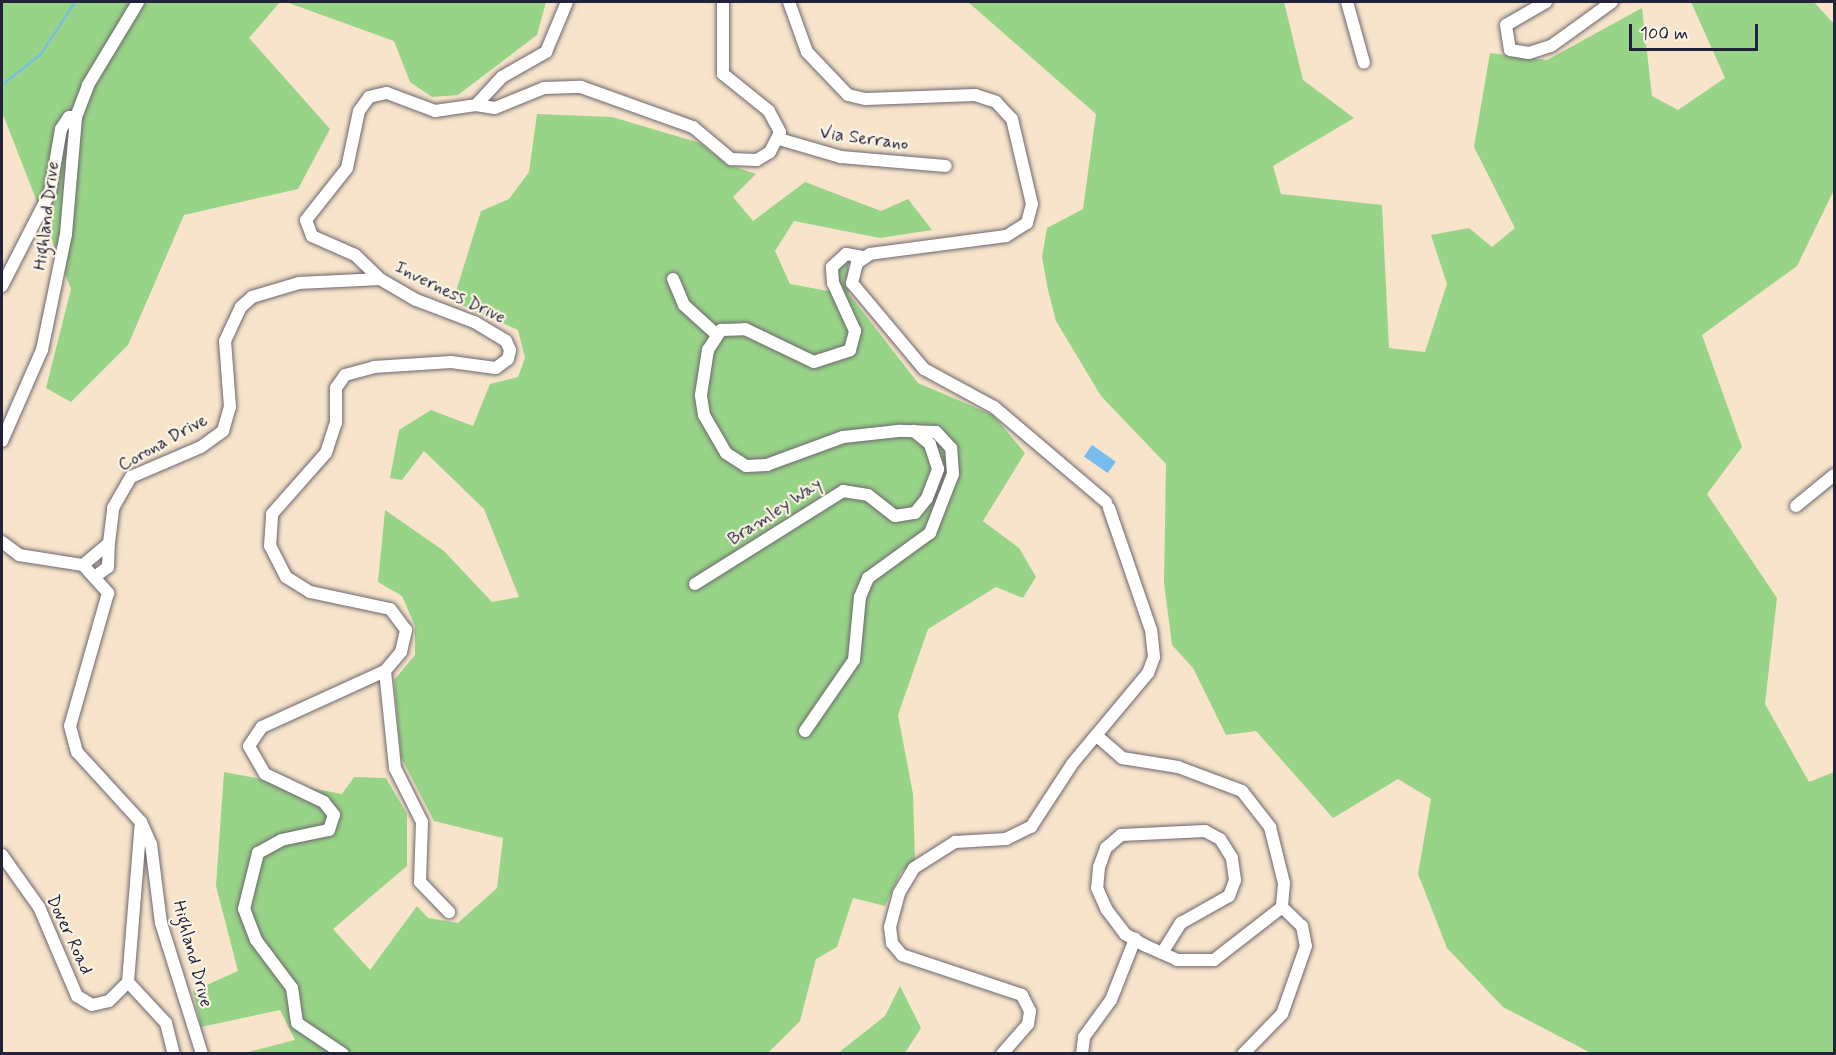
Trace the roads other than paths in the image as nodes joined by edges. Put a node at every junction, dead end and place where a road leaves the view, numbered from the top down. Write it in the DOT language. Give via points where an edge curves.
graph roads {
  1 [pos="138,2"];
  2 [pos="567,2"];
  3 [pos="723,2"];
  4 [pos="789,2"];
  5 [pos="1347,2"];
  6 [pos="1546,2"];
  7 [pos="1612,2"];
  8 [pos="1364,63"];
  9 [pos="476,105"];
  10 [pos="76,117"];
  11 [pos="778,139"];
  12 [pos="946,166"];
  13 [pos="864,257"];
  14 [pos="380,279"];
  15 [pos="672,279"];
  16 [pos="2,286"];
  17 [pos="716,334"];
  18 [pos="913,430"];
  19 [pos="2,441"];
  20 [pos="1834,475"];
  21 [pos="1797,507"];
  22 [pos="2,542"];
  23 [pos="109,543"];
  24 [pos="83,565"];
  25 [pos="96,576"];
  26 [pos="695,584"];
  27 [pos="386,671"];
  28 [pos="805,731"];
  29 [pos="1097,736"];
  30 [pos="141,822"];
  31 [pos="2,855"];
  32 [pos="1282,907"];
  33 [pos="449,912"];
  34 [pos="1135,939"];
  35 [pos="1162,953"];
  36 [pos="128,982"];
  37 [pos="1256,1044"];
  38 [pos="174,1053"];
  39 [pos="202,1053"];
  40 [pos="343,1053"];
  41 [pos="1002,1053"];
  42 [pos="1082,1053"];
  43 [pos="1243,1053"];
  44 [pos="1267,1053"];
  1 -- 10 [label="street, Highland Drive" via="88,85"];
  2 -- 9 [label="street" via="546,52 502,77"];
  3 -- 11 [label="street" via="723,74 776,118"];
  4 -- 13 [label="street" via="807,52 848,95 866,99 975,95 996,102 1014,124 1032,204 1021,229"];
  5 -- 8 [label="street"];
  6 -- 7 [label="street" via="1506,24 1510,50 1529,53 1551,46"];
  9 -- 11 [label="street" via="495,108 544,88 581,87 693,127 739,162 765,157"];
  9 -- 14 [label="street, Inverness Drive" via="435,111 387,93 363,104 347,168 327,197 308,212 307,228 354,255"];
  10 -- 16 [label="street" via="69,117 61,129 50,192"];
  10 -- 19 [label="street, Highland Drive" via="66,234 42,350"];
  11 -- 12 [label="street, Via Serrano" via="841,157"];
  13 -- 17 [label="street" via="846,254 832,267 833,283 855,331 854,344 842,356 814,362 745,329"];
  13 -- 29 [label="street" via="852,275 855,289 924,369 994,407 1107,505 1151,630 1154,657 1141,684"];
  14 -- 23 [label="street, Corona Drive" via="299,283 252,297 241,307 225,341 228,422 214,440 147,469 121,487"];
  14 -- 27 [label="street, Inverness Drive" via="416,300 474,322 506,341 510,350 508,359 496,368 451,362 374,366 345,375 336,388 336,423 326,453 272,514 270,546 297,586 374,602 400,618 405,642"];
  15 -- 17 [label="street" via="684,305"];
  17 -- 18 [label="street" via="706,358 701,404 726,453 738,464 767,465 843,437"];
  18 -- 26 [label="street, Bramley Way" via="930,444 938,461 927,498 915,513 895,516 868,495 843,491"];
  18 -- 28 [label="street" via="936,432 948,442 954,465 947,493 926,539 875,571 863,587 854,660"];
  20 -- 21 [label="street"];
  22 -- 24 [label="street" via="19,555"];
  23 -- 24 [label="street"];
  23 -- 25 [label="street, Corona Drive" via="108,567"];
  24 -- 25 [label="street"];
  25 -- 30 [label="street, Highland Drive" via="108,593 70,726 77,752"];
  27 -- 33 [label="street" via="395,768 420,810 420,882"];
  27 -- 40 [label="street" via="261,727 249,746 265,774 324,802 334,815 329,830 281,840 258,853 244,909 256,940 292,988 297,1023"];
  29 -- 32 [label="street" via="1115,755 1195,772 1242,791 1275,840"];
  29 -- 41 [label="street" via="1059,782 1031,827 1006,839 953,843 914,868 899,893 890,934 902,956 1017,992 1026,1000 1028,1024"];
  30 -- 36 [label="street"];
  30 -- 39 [label="street, Highland Drive" via="151,844 161,923"];
  31 -- 36 [label="street, Dover Road" via="39,907 77,996 92,1005 109,1001"];
  32 -- 35 [label="street" via="1214,960 1187,963"];
  32 -- 37 [label="street" via="1302,926 1306,946 1282,1014"];
  34 -- 35 [label="street"];
  34 -- 35 [label="street" via="1112,920 1097,888 1106,848 1137,831 1214,835 1232,858 1233,890 1225,901 1181,923"];
  34 -- 42 [label="street" via="1111,1000 1084,1037"];
  36 -- 38 [label="street" via="166,1023"];
  37 -- 43 [label="street"];
  37 -- 44 [label="street"];
}
